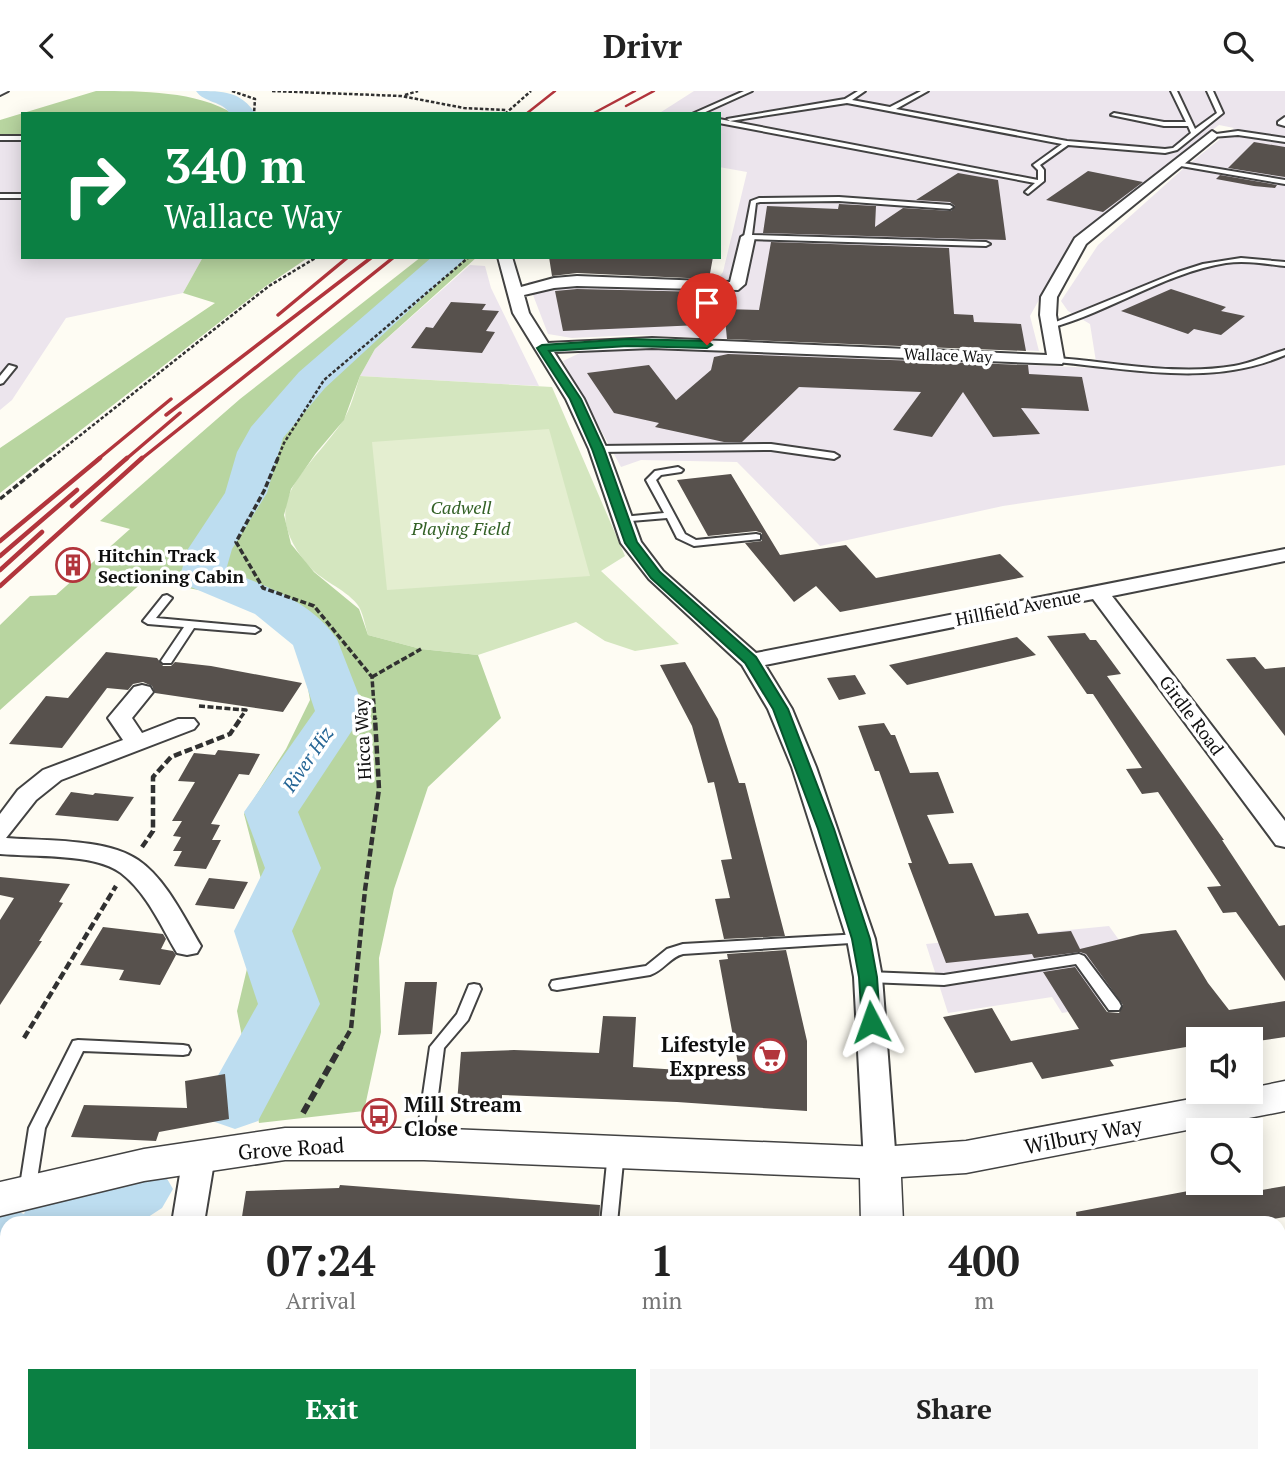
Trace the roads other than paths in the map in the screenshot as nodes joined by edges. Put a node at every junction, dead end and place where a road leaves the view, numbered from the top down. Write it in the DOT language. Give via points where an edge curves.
graph roads {
  1 [pos="749,91"];
  2 [pos="862,91"];
  3 [pos="925,91"];
  4 [pos="1174,91"];
  5 [pos="1210,91"];
  6 [pos="847,101"];
  7 [pos="889,110"];
  8 [pos="700,112"];
  9 [pos="1114,115"];
  10 [pos="721,121"];
  11 [pos="721,121"];
  12 [pos="1189,124"];
  13 [pos="1194,133"];
  14 [pos="1212,135"];
  15 [pos="0,138"];
  16 [pos="21,138"];
  17 [pos="1285,140"];
  18 [pos="1067,143"];
  19 [pos="1177,163"];
  20 [pos="1040,182"];
  21 [pos="1285,182"];
  22 [pos="1028,192"];
  23 [pos="0,196"];
  24 [pos="21,196"];
  25 [pos="950,207"];
  26 [pos="748,237"];
  27 [pos="986,244"];
  28 [pos="506,259"];
  29 [pos="1285,264"];
  30 [pos="514,293"];
  31 [pos="1051,326"];
  32 [pos="542,348"];
  33 [pos="1285,352"];
  34 [pos="1056,359"];
  35 [pos="12,367"];
  36 [pos="0,381"];
  37 [pos="598,449"];
  38 [pos="834,456"];
  39 [pos="678,470"];
  40 [pos="670,515"];
  41 [pos="622,520"];
  42 [pos="756,537"];
  43 [pos="1285,555"];
  44 [pos="1098,590"];
  45 [pos="167,599"];
  46 [pos="191,625"];
  47 [pos="255,630"];
  48 [pos="751,660"];
  49 [pos="167,661"];
  50 [pos="142,692"];
  51 [pos="189,714"];
  52 [pos="137,743"];
  53 [pos="0,832"];
  54 [pos="1285,839"];
  55 [pos="0,846"];
  56 [pos="861,939"];
  57 [pos="187,946"];
  58 [pos="868,977"];
  59 [pos="557,985"];
  60 [pos="474,989"];
  61 [pos="1114,1006"];
  62 [pos="183,1049"];
  63 [pos="1285,1096"];
  64 [pos="424,1144"];
  65 [pos="616,1152"];
  66 [pos="199,1156"];
  67 [pos="880,1163"];
  68 [pos="14,1196"];
  69 [pos="189,1216"];
  70 [pos="610,1216"];
  71 [pos="882,1216"];
  1 -- 8 [label="lane"];
  2 -- 6 [label="lane"];
  3 -- 7 [label="lane"];
  4 -- 12 [label="lane"];
  5 -- 13 [label="lane" via="1220,113"];
  6 -- 7 [label="lane"];
  6 -- 10 [label="lane"];
  7 -- 18 [label="lane"];
  9 -- 12 [label="lane"];
  11 -- 20 [label="lane"];
  12 -- 13 [label="lane"];
  13 -- 18 [label="lane" via="1166,151"];
  14 -- 17 [label="lane" via="1238,133"];
  14 -- 19 [label="street"];
  15 -- 16 [label="lane"];
  18 -- 20 [label="lane" via="1036,165 1041,170"];
  19 -- 21 [label="lane"];
  19 -- 31 [label="street" via="1080,241 1049,297"];
  20 -- 22 [label="lane"];
  23 -- 24 [label="lane"];
  25 -- 26 [label="lane" via="839,199 759,200 753,202"];
  26 -- 27 [label="lane"];
  26 -- 30 [label="street" via="733,287 577,281"];
  28 -- 30 [label="street"];
  29 -- 31 [label="lane" via="1244,260 1203,266"];
  30 -- 32 [label="street"];
  31 -- 34 [label="street"];
  32 -- 34 [label="street, Wallace Way" via="661,343"];
  32 -- 37 [label="street" via="575,399"];
  33 -- 34 [label="lane" via="1243,367 1183,373"];
  35 -- 36 [label="lane"];
  37 -- 38 [label="lane" via="771,447"];
  37 -- 41 [label="street"];
  39 -- 40 [label="lane" via="658,473 651,480"];
  40 -- 41 [label="lane"];
  40 -- 42 [label="lane" via="681,536 694,543"];
  41 -- 48 [label="street" via="631,543 656,575"];
  43 -- 44 [label="street, Hillfield Avenue"];
  44 -- 48 [label="street, Hillfield Avenue"];
  44 -- 54 [label="street, Girdle Road"];
  45 -- 46 [label="lane" via="148,621"];
  46 -- 47 [label="lane"];
  46 -- 49 [label="lane"];
  48 -- 56 [label="street" via="780,709 804,767"];
  50 -- 52 [label="street" via="120,718"];
  51 -- 52 [label="street"];
  52 -- 53 [label="street" via="52,775 27,795"];
  55 -- 57 [label="street" via="106,856 129,865"];
  56 -- 58 [label="street"];
  56 -- 59 [label="lane" via="683,949 671,952 650,970"];
  58 -- 61 [label="lane" via="944,980 1079,959"];
  58 -- 67 [label="street"];
  60 -- 64 [label="lane" via="463,1016 437,1047"];
  62 -- 68 [label="lane" via="78,1045 37,1128"];
  63 -- 67 [label="street, Wilbury Way" via="966,1157"];
  64 -- 65 [label="street, Grove Road"];
  64 -- 66 [label="street, Grove Road" via="285,1144"];
  65 -- 67 [label="street, Grove Road"];
  65 -- 70 [label="lane"];
  66 -- 68 [label="street, Grove Road"];
  66 -- 69 [label="street"];
  67 -- 71 [label="street"];
}
